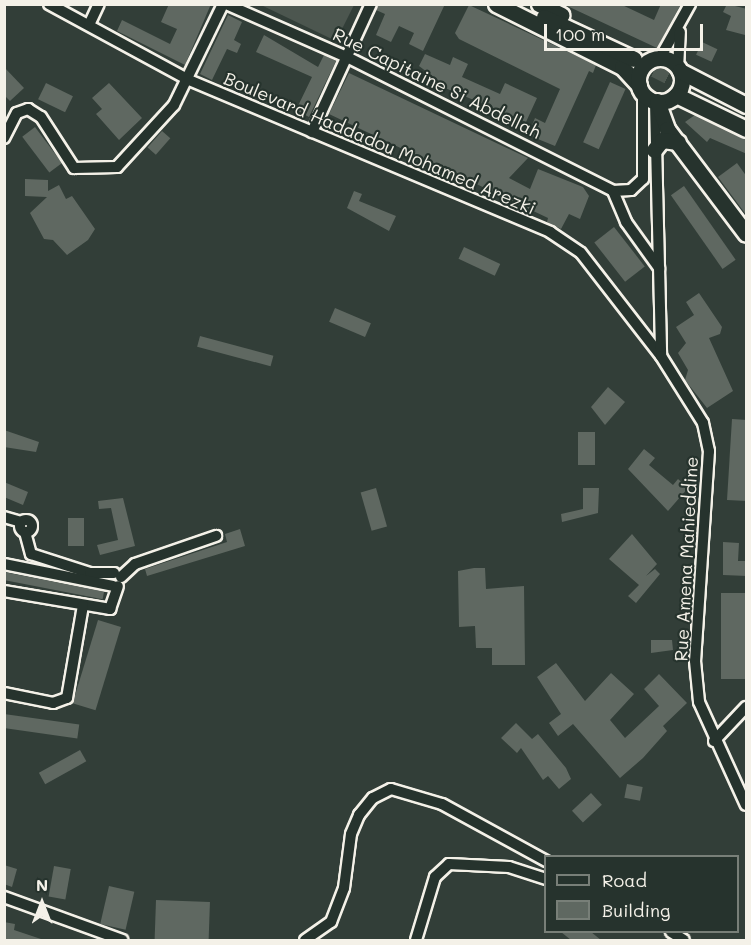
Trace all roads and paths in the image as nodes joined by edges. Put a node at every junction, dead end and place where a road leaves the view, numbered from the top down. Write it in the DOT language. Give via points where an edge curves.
graph roads {
  1 [pos="49,4"];
  2 [pos="99,4"];
  3 [pos="224,4"];
  4 [pos="371,4"];
  5 [pos="496,4"];
  6 [pos="517,4"];
  7 [pos="539,4"];
  8 [pos="690,4"];
  9 [pos="682,23"];
  10 [pos="89,25"];
  11 [pos="347,57"];
  12 [pos="657,58"];
  13 [pos="634,59"];
  14 [pos="679,69"];
  15 [pos="189,80"];
  16 [pos="694,89"];
  17 [pos="648,95"];
  18 [pos="675,96"];
  19 [pos="747,105"];
  20 [pos="747,114"];
  21 [pos="747,129"];
  22 [pos="312,132"];
  23 [pos="4,138"];
  24 [pos="678,142"];
  25 [pos="654,150"];
  26 [pos="696,165"];
  27 [pos="631,190"];
  28 [pos="613,191"];
  29 [pos="621,210"];
  30 [pos="747,234"];
  31 [pos="659,268"];
  32 [pos="661,356"];
  33 [pos="4,517"];
  34 [pos="216,537"];
  35 [pos="4,564"];
  36 [pos="116,581"];
  37 [pos="4,591"];
  38 [pos="83,605"];
  39 [pos="4,693"];
  40 [pos="747,707"];
  41 [pos="714,741"];
  42 [pos="747,805"];
  43 [pos="544,860"];
  44 [pos="544,878"];
  45 [pos="4,897"];
  46 [pos="122,940"];
  47 [pos="305,940"];
  48 [pos="416,940"];
  1 -- 10 [label="street, Boulevard Haddadou Mohamed Arezki"];
  2 -- 10 [label="street"];
  3 -- 11 [label="street, Rue Capitaine Si Abdellah"];
  3 -- 15 [label="street"];
  4 -- 11 [label="street"];
  5 -- 17 [label="main road" via="622,67"];
  6 -- 13 [label="main road"];
  7 -- 12 [label="main road"];
  8 -- 9 [label="street"];
  9 -- 12 [label="street"];
  9 -- 14 [label="street"];
  10 -- 15 [label="street, Boulevard Haddadou Mohamed Arezki"];
  11 -- 22 [label="street"];
  11 -- 28 [label="street, Rue Capitaine Si Abdellah"];
  12 -- 14 [label="main road"];
  12 -- 17 [label="main road" via="641,69"];
  14 -- 18 [label="main road"];
  14 -- 19 [label="main road"];
  15 -- 22 [label="street, Boulevard Haddadou Mohamed Arezki"];
  15 -- 23 [label="street" via="169,112 113,169 74,168 41,117 28,109 17,112"];
  16 -- 20 [label="main road"];
  17 -- 18 [label="main road"];
  17 -- 24 [label="main road"];
  17 -- 25 [label="street"];
  17 -- 27 [label="street" via="644,176"];
  18 -- 21 [label="main road"];
  18 -- 26 [label="main road" via="671,119"];
  22 -- 32 [label="street, Boulevard Haddadou Mohamed Arezki" via="550,232 580,253"];
  24 -- 25 [label="main road" via="662,140"];
  24 -- 26 [label="main road"];
  25 -- 31 [label="street"];
  26 -- 30 [label="main road"];
  27 -- 28 [label="street, Rue Capitaine Si Abdellah"];
  27 -- 29 [label="street" via="622,198"];
  28 -- 29 [label="street"];
  29 -- 31 [label="street"];
  31 -- 32 [label="street"];
  32 -- 41 [label="street, Rue Amena Mahieddine" via="703,423 709,451 695,661 699,702"];
  33 -- 36 [label="street" via="23,527 32,554"];
  34 -- 36 [label="street" via="135,564"];
  35 -- 36 [label="street"];
  36 -- 38 [label="street" via="110,609"];
  37 -- 38 [label="street"];
  38 -- 39 [label="street" via="67,698 53,703"];
  40 -- 41 [label="street"];
  41 -- 42 [label="street, Rue Amena Mahieddine"];
  43 -- 47 [label="street" via="442,804 391,789 373,798 359,815 351,834 344,888 331,922"];
  44 -- 48 [label="street" via="509,867 449,864 435,877"];
  45 -- 46 [label="street"];
}
